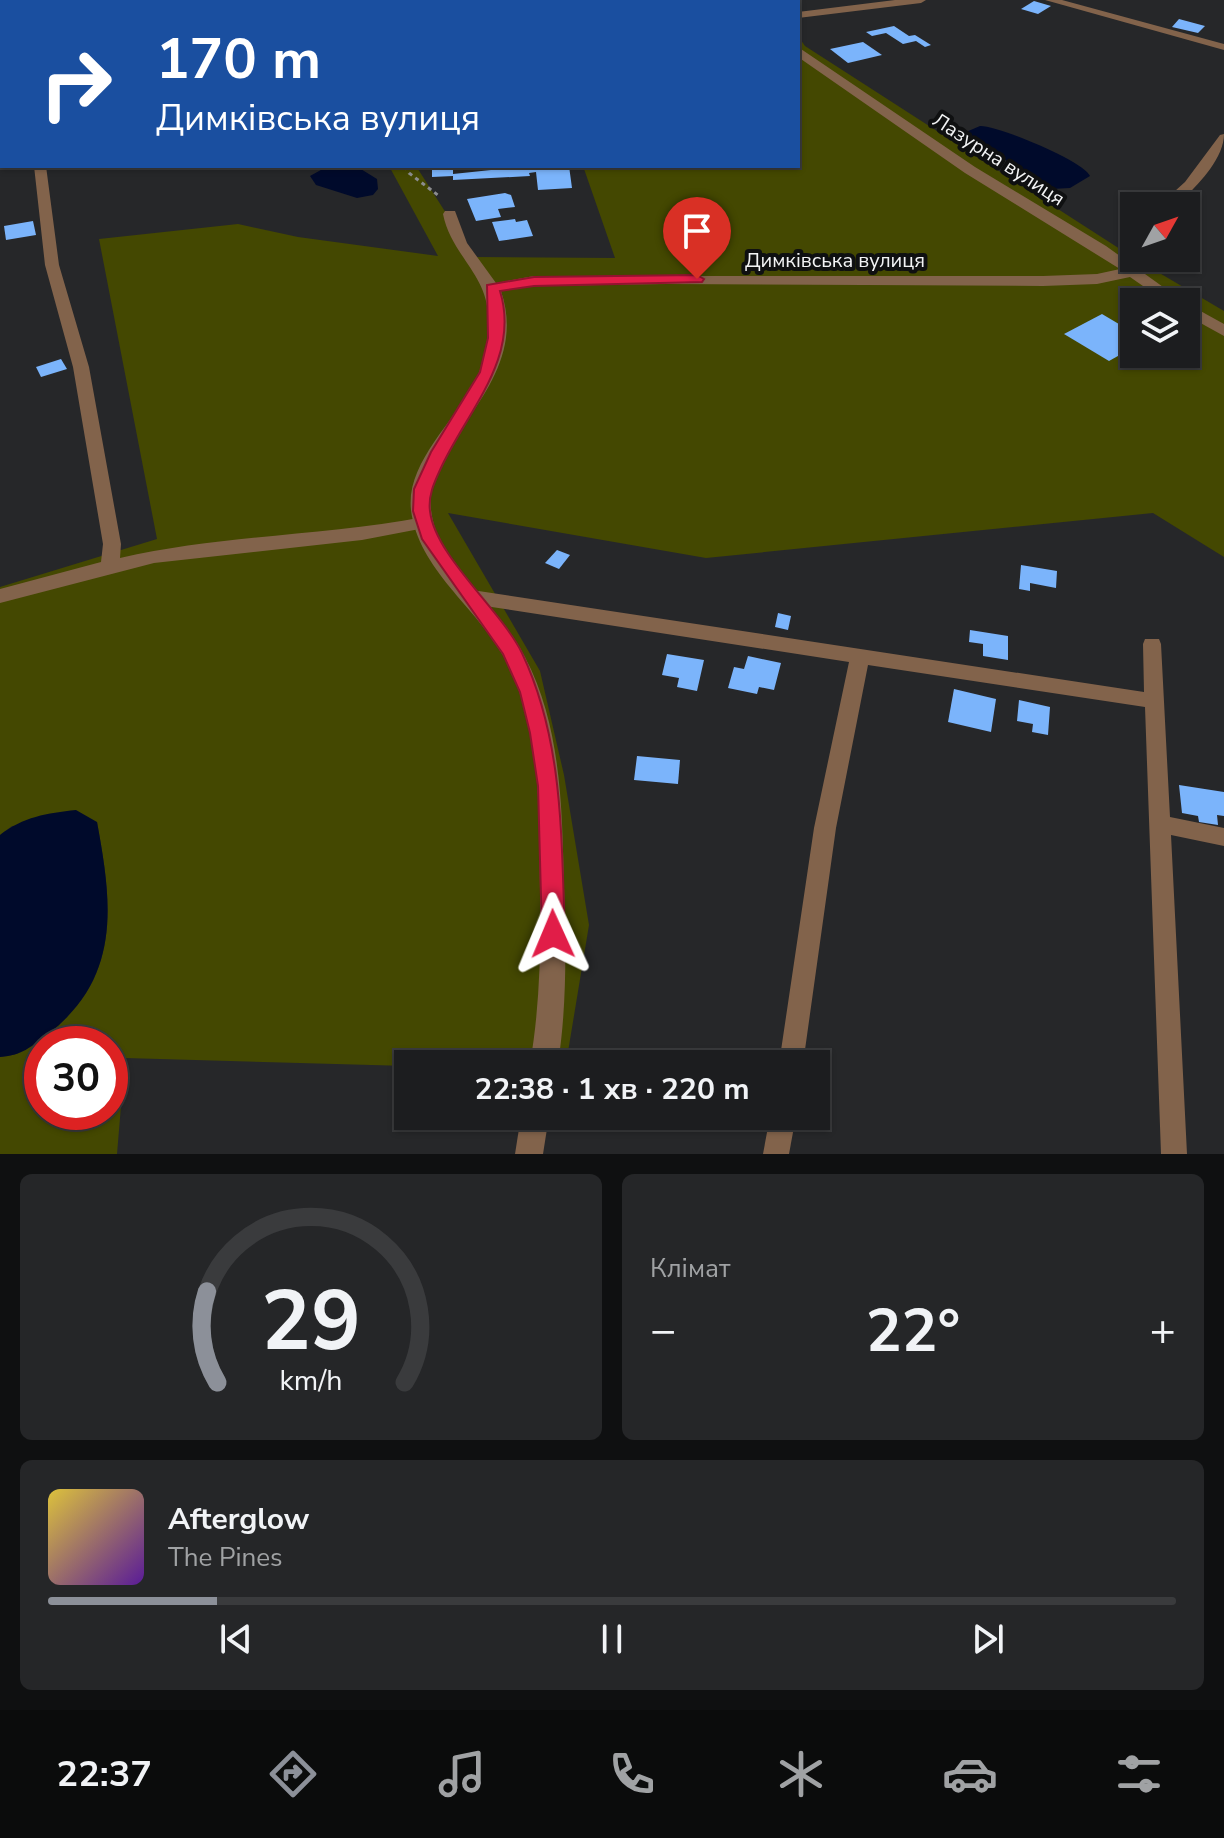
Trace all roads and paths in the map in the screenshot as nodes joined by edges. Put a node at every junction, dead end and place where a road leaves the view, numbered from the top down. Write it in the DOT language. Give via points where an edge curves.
graph roads {
  1 [pos="921,0"];
  2 [pos="1050,0"];
  3 [pos="902,1"];
  4 [pos="800,15"];
  5 [pos="1224,47"];
  6 [pos="800,52"];
  7 [pos="1224,138"];
  8 [pos="40,168"];
  9 [pos="406,168"];
  10 [pos="1182,192"];
  11 [pos="450,214"];
  12 [pos="1120,264"];
  13 [pos="1130,272"];
  14 [pos="492,288"];
  15 [pos="1155,288"];
  16 [pos="1200,316"];
  17 [pos="1224,331"];
  18 [pos="424,523"];
  19 [pos="110,565"];
  20 [pos="0,596"];
  21 [pos="472,597"];
  22 [pos="1152,644"];
  23 [pos="860,656"];
  24 [pos="1153,701"];
  25 [pos="1160,824"];
  26 [pos="1224,837"];
  27 [pos="546,1050"];
  28 [pos="793,1050"];
  29 [pos="533,1130"];
  30 [pos="780,1130"];
  31 [pos="529,1154"];
  32 [pos="776,1154"];
  33 [pos="1174,1154"];
  1 -- 3 [label="lane"];
  2 -- 5 [label="lane"];
  3 -- 4 [label="lane"];
  6 -- 12 [label="street, Лазурна вулиця" via="970,170"];
  7 -- 10 [label="lane"];
  8 -- 19 [label="lane" via="52,265 81,367 112,544"];
  9 -- 11 [label="path" via="439,196"];
  11 -- 14 [label="street" via="459,242"];
  13 -- 14 [label="street, Димківська вулиця" via="1068,280 667,279 534,281"];
  13 -- 15 [label="street, Лазурна вулиця"];
  14 -- 18 [label="street" via="492,358 432,466 421,501"];
  16 -- 17 [label="street"];
  18 -- 19 [label="lane" via="344,538 218,548"];
  18 -- 21 [label="street" via="436,549"];
  19 -- 20 [label="lane"];
  21 -- 23 [label="lane"];
  21 -- 27 [label="street" via="511,651 525,681 546,765 554,971"];
  22 -- 24 [label="lane"];
  23 -- 24 [label="lane"];
  23 -- 28 [label="lane" via="825,828"];
  24 -- 25 [label="lane"];
  25 -- 26 [label="lane"];
  25 -- 33 [label="lane"];
  29 -- 31 [label="street"];
  30 -- 32 [label="lane"];
}
